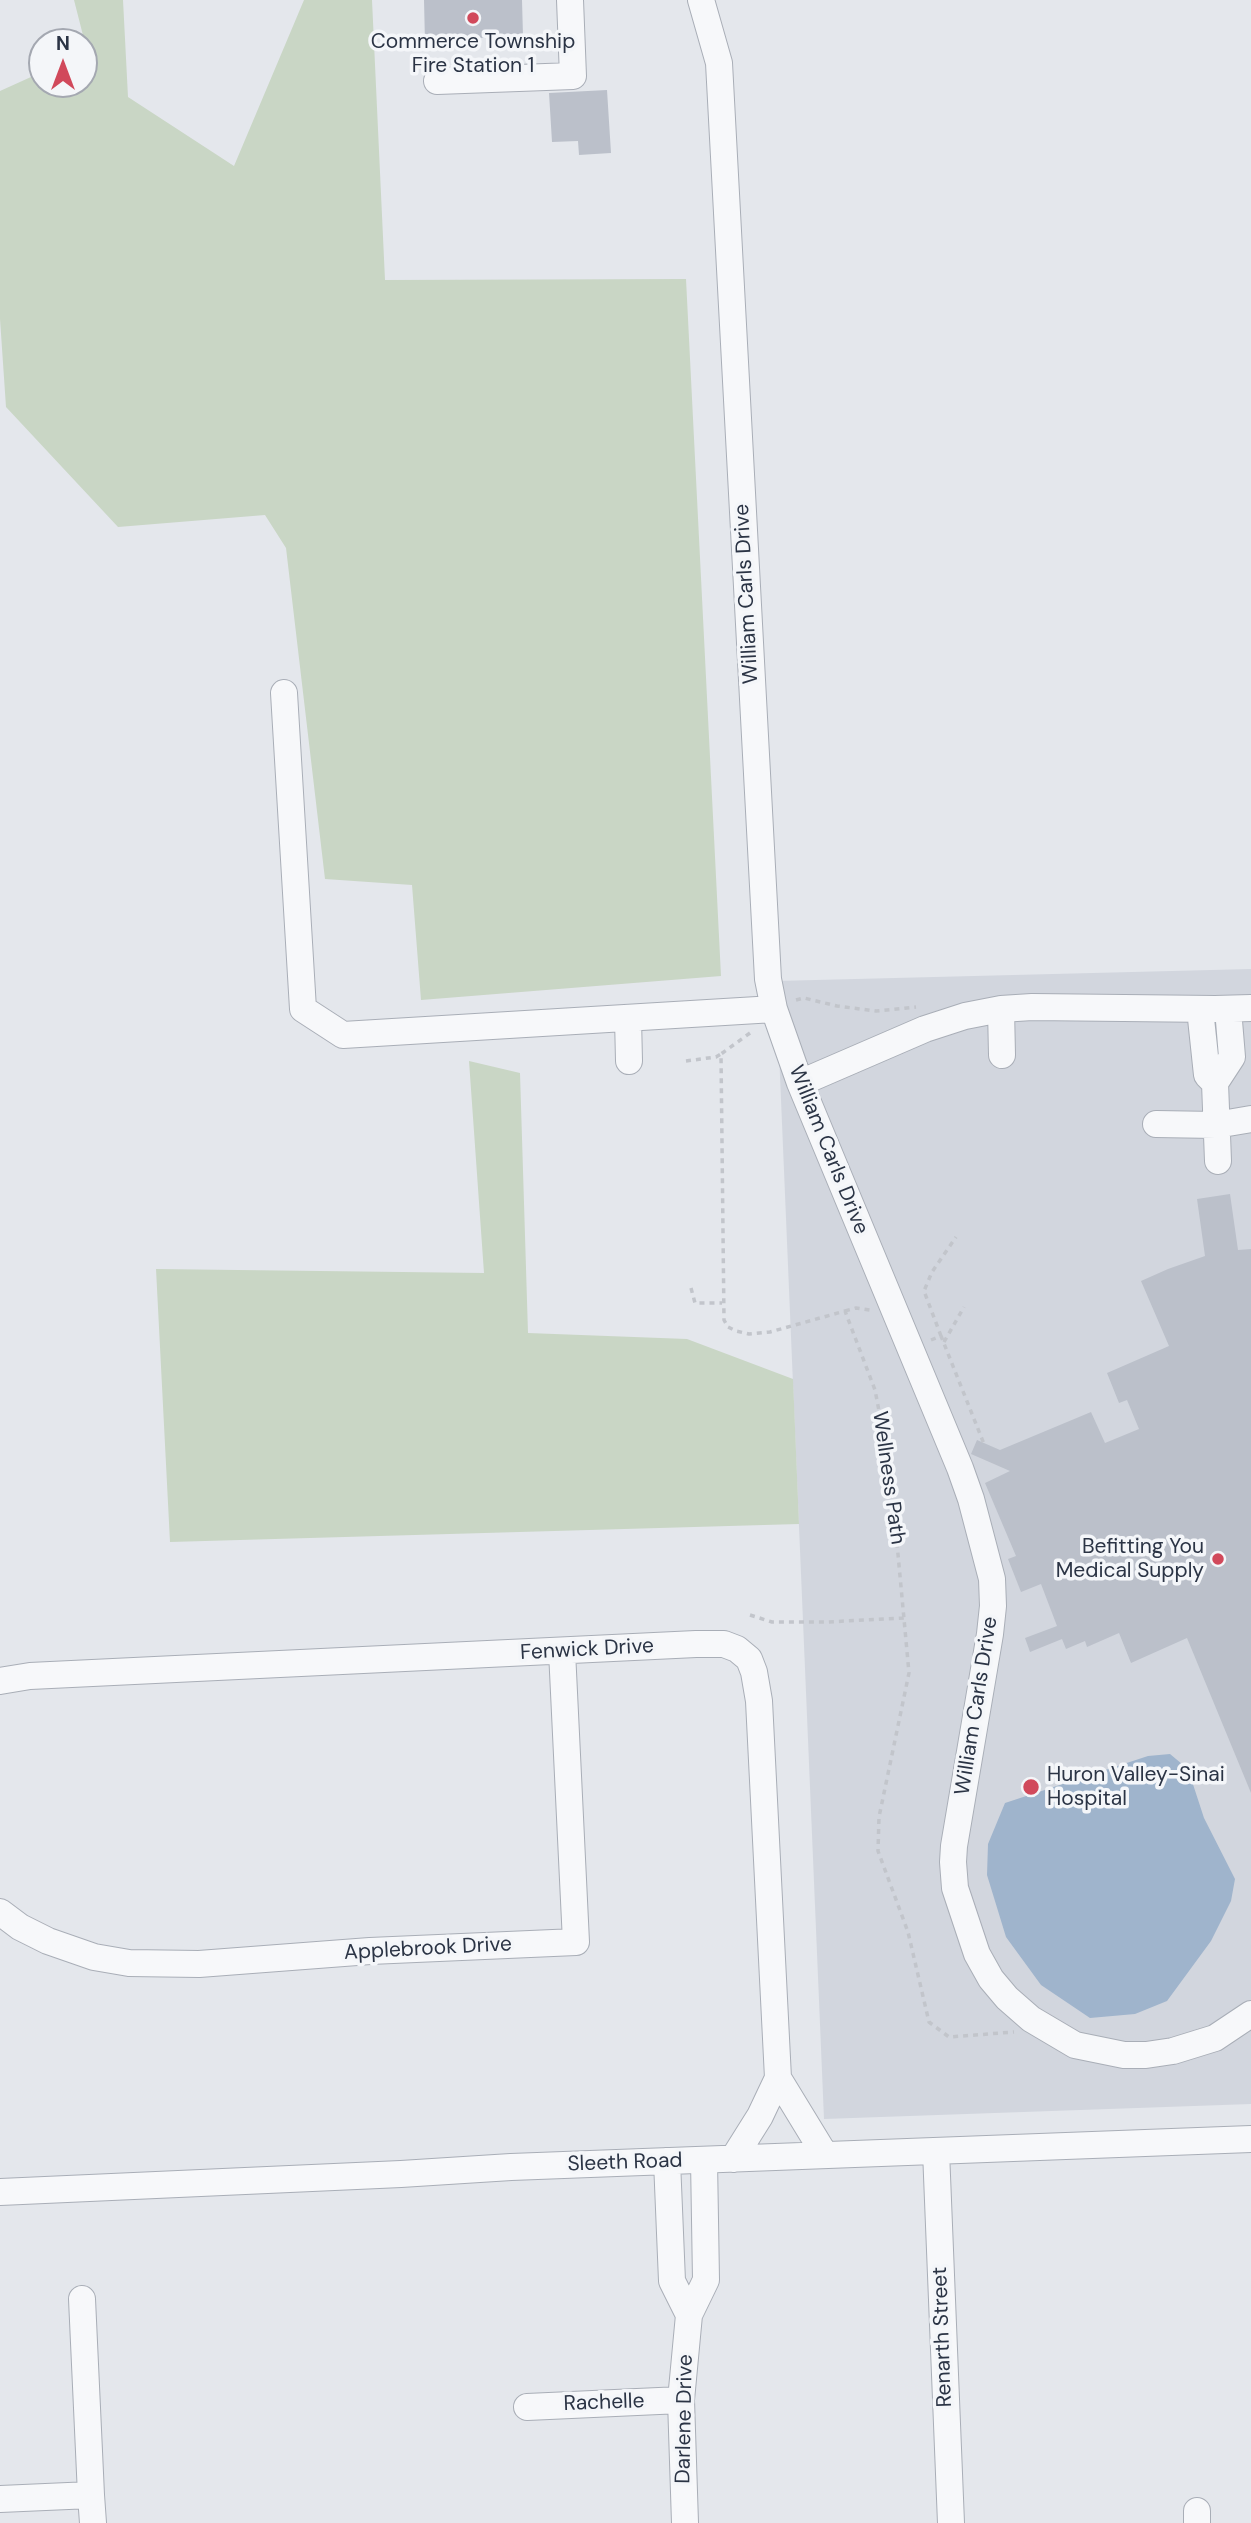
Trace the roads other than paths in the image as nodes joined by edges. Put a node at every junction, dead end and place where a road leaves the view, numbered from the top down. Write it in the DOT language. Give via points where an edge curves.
graph roads {
  1 [pos="570,0"];
  2 [pos="701,0"];
  3 [pos="437,81"];
  4 [pos="284,693"];
  5 [pos="1240,1008"];
  6 [pos="1001,1009"];
  7 [pos="1200,1009"];
  8 [pos="774,1011"];
  9 [pos="628,1018"];
  10 [pos="1002,1055"];
  11 [pos="629,1062"];
  12 [pos="800,1083"];
  13 [pos="1214,1083"];
  14 [pos="1251,1119"];
  15 [pos="1156,1124"];
  16 [pos="1216,1125"];
  17 [pos="1218,1161"];
  18 [pos="562,1651"];
  19 [pos="0,1681"];
  20 [pos="0,1912"];
  21 [pos="1251,2014"];
  22 [pos="778,2078"];
  23 [pos="1251,2139"];
  24 [pos="936,2151"];
  25 [pos="825,2155"];
  26 [pos="733,2159"];
  27 [pos="704,2160"];
  28 [pos="667,2161"];
  29 [pos="0,2192"];
  30 [pos="82,2299"];
  31 [pos="689,2315"];
  32 [pos="681,2400"];
  33 [pos="527,2407"];
  34 [pos="91,2495"];
  35 [pos="0,2499"];
  36 [pos="93,2523"];
  37 [pos="685,2523"];
  38 [pos="951,2523"];
  1 -- 3 [label="street" via="573,76"];
  2 -- 8 [label="street, William Carls Drive" via="719,63 764,926"];
  4 -- 9 [label="street" via="303,1009 343,1035"];
  5 -- 7 [label="street"];
  5 -- 13 [label="street" via="1231,1057"];
  6 -- 7 [label="street"];
  6 -- 10 [label="street"];
  6 -- 12 [label="street" via="925,1029"];
  7 -- 13 [label="street" via="1207,1075"];
  8 -- 9 [label="street"];
  8 -- 12 [label="street, William Carls Drive"];
  9 -- 11 [label="street"];
  12 -- 21 [label="street, William Carls Drive" via="960,1468 990,1570 990,1634 953,1862 955,1888 976,1954 1007,1998 1031,2020 1075,2045 1099,2051 1146,2056 1172,2051 1215,2038"];
  13 -- 16 [label="street"];
  14 -- 16 [label="street"];
  15 -- 16 [label="street"];
  16 -- 17 [label="street"];
  18 -- 19 [label="street, Fenwick Drive"];
  18 -- 20 [label="street, Applebrook Drive" via="576,1942 199,1964 129,1963 48,1941"];
  18 -- 22 [label="street, Fenwick Drive" via="724,1644 750,1659 759,1701"];
  22 -- 25 [label="street, Fenwick Drive"];
  22 -- 26 [label="street, Fenwick Drive"];
  23 -- 24 [label="street, Sleeth Road"];
  24 -- 25 [label="street, Sleeth Road"];
  24 -- 38 [label="street, Renarth Street"];
  25 -- 26 [label="street, Sleeth Road"];
  26 -- 27 [label="street, Sleeth Road"];
  27 -- 28 [label="street, Sleeth Road"];
  27 -- 31 [label="street, Darlene Drive" via="706,2280"];
  28 -- 29 [label="street, Sleeth Road"];
  28 -- 31 [label="street" via="672,2281"];
  30 -- 34 [label="street"];
  31 -- 32 [label="street, Darlene Drive"];
  32 -- 33 [label="street, Rachelle"];
  32 -- 37 [label="street, Darlene Drive"];
  34 -- 35 [label="street"];
  34 -- 36 [label="street"];
}
